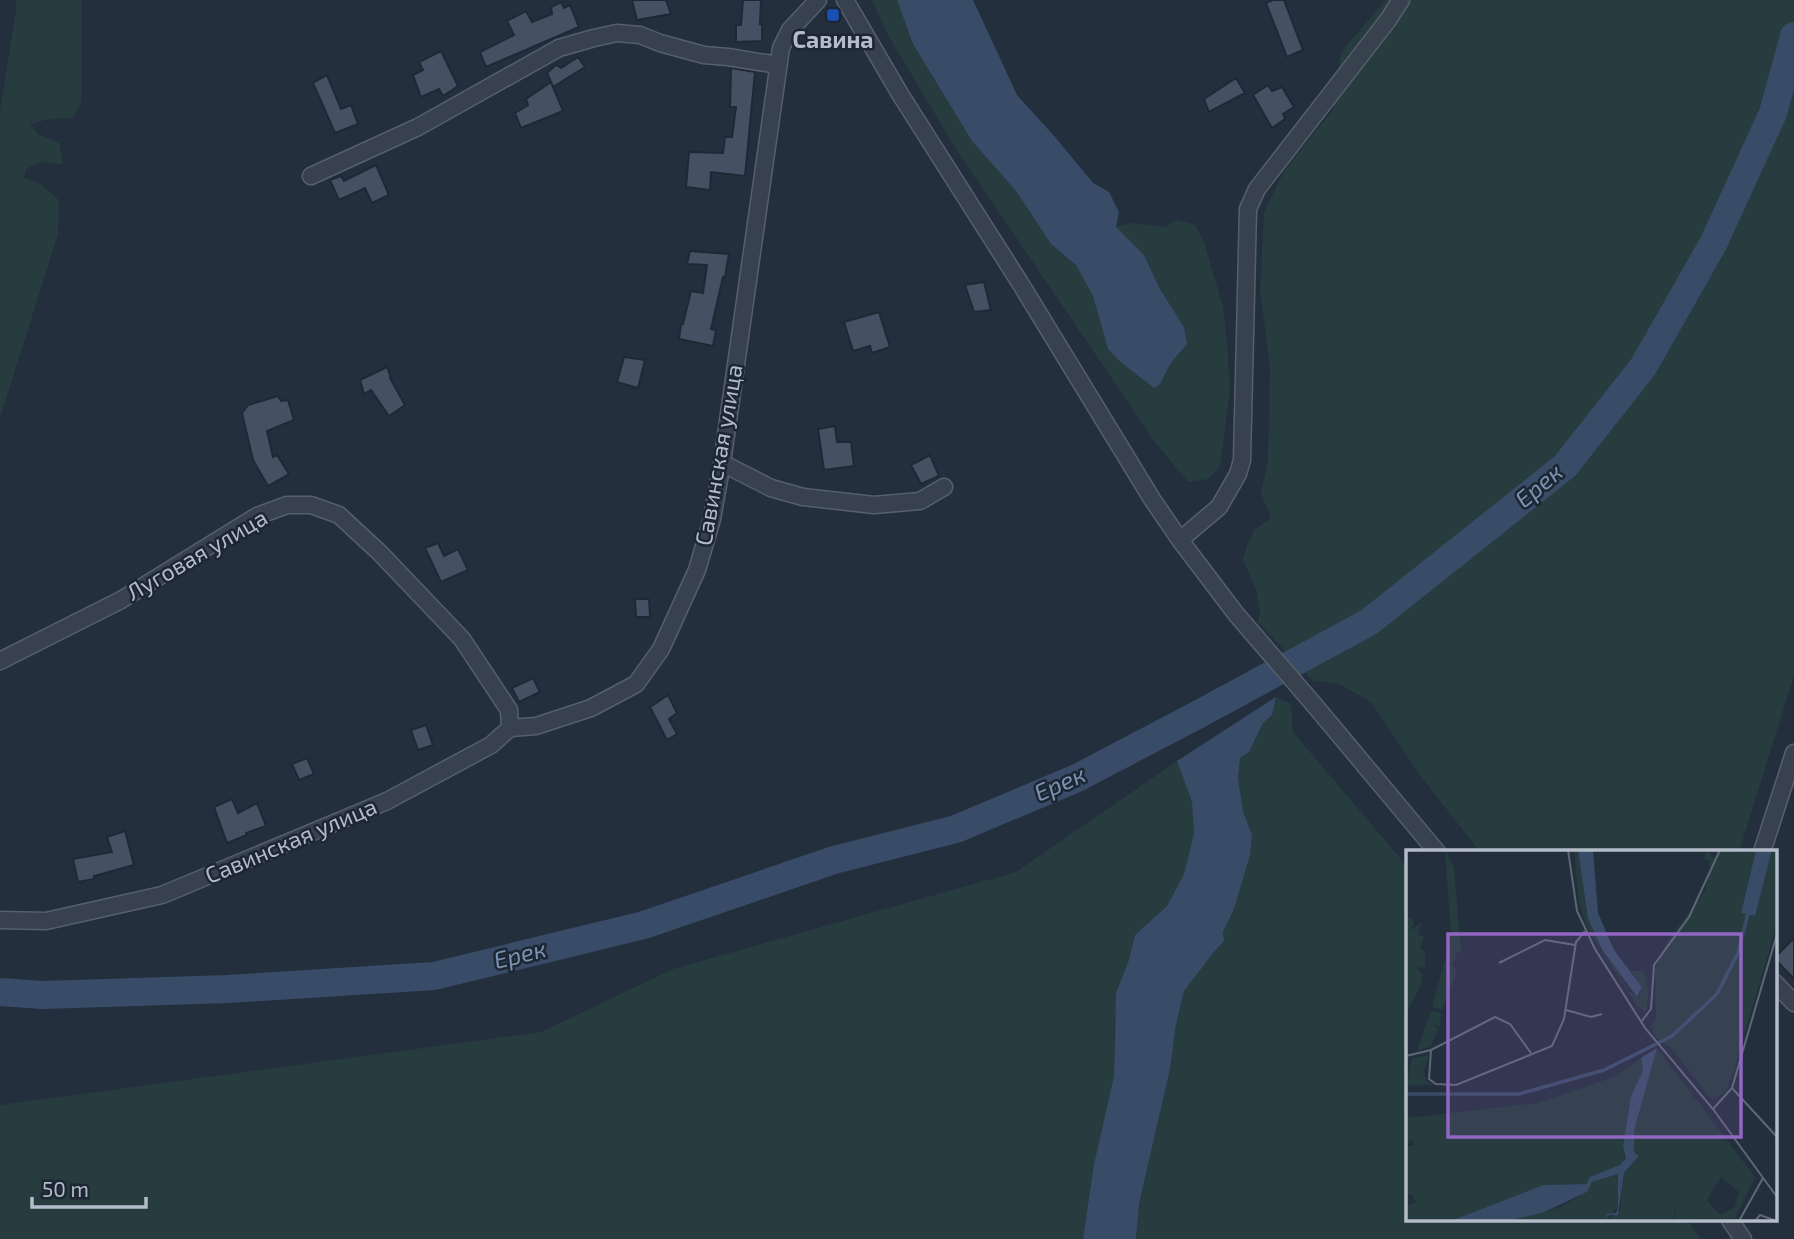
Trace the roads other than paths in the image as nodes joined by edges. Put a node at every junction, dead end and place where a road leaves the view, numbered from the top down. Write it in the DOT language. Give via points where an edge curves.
graph roads {
  1 [pos="818,0"];
  2 [pos="845,0"];
  3 [pos="1401,0"];
  4 [pos="778,65"];
  5 [pos="312,176"];
  6 [pos="722,463"];
  7 [pos="944,486"];
  8 [pos="1180,540"];
  9 [pos="0,661"];
  10 [pos="510,728"];
  11 [pos="1794,753"];
  12 [pos="1435,850"];
  13 [pos="1763,850"];
  14 [pos="0,920"];
  15 [pos="1776,984"];
  16 [pos="1794,1003"];
  17 [pos="1731,1222"];
  18 [pos="1743,1239"];
  1 -- 4 [label="street, Савинская улица" via="790,30"];
  2 -- 8 [label="street"];
  3 -- 8 [label="street" via="1257,189 1248,209 1242,460 1219,507"];
  4 -- 5 [label="street" via="704,55 640,35 594,38 559,47 418,127"];
  4 -- 6 [label="street, Савинская улица"];
  6 -- 7 [label="street" via="771,488 803,497 874,505 920,501"];
  6 -- 10 [label="street, Савинская улица" via="697,570 661,649 636,684 591,708 536,726"];
  8 -- 12 [label="street" via="1236,614"];
  9 -- 10 [label="street, Луговая улица" via="121,600 257,516 287,505 312,505 339,515 462,639 509,710"];
  10 -- 14 [label="street, Савинская улица" via="491,746 387,801 162,895 46,921"];
  11 -- 13 [label="street"];
  15 -- 16 [label="street"];
  17 -- 18 [label="street"];
}
